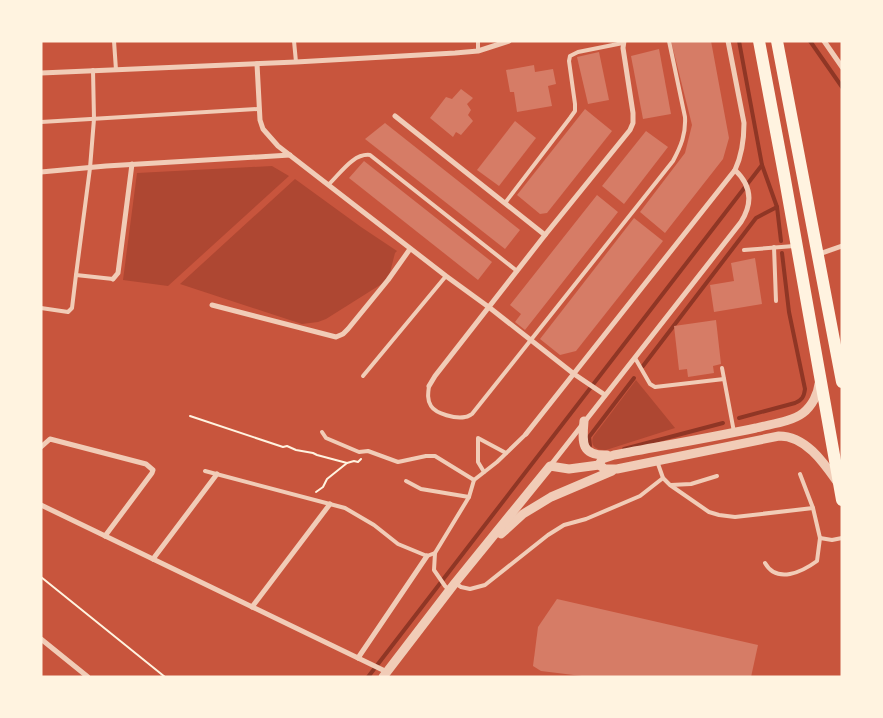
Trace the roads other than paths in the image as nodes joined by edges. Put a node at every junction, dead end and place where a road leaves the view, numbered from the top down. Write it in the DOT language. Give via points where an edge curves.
graph roads {
  1 [pos="114,41"];
  2 [pos="294,41"];
  3 [pos="478,41"];
  4 [pos="509,41"];
  5 [pos="669,41"];
  6 [pos="728,41"];
  7 [pos="759,41"];
  8 [pos="777,41"];
  9 [pos="824,41"];
  10 [pos="624,42"];
  11 [pos="478,51"];
  12 [pos="296,62"];
  13 [pos="257,64"];
  14 [pos="842,67"];
  15 [pos="93,70"];
  16 [pos="116,70"];
  17 [pos="41,73"];
  18 [pos="258,109"];
  19 [pos="395,116"];
  20 [pos="94,119"];
  21 [pos="41,122"];
  22 [pos="290,155"];
  23 [pos="132,164"];
  24 [pos="90,168"];
  25 [pos="734,170"];
  26 [pos="41,172"];
  27 [pos="329,184"];
  28 [pos="505,203"];
  29 [pos="545,234"];
  30 [pos="796,246"];
  31 [pos="842,246"];
  32 [pos="774,247"];
  33 [pos="410,249"];
  34 [pos="744,250"];
  35 [pos="818,254"];
  36 [pos="517,271"];
  37 [pos="76,275"];
  38 [pos="446,276"];
  39 [pos="114,279"];
  40 [pos="776,301"];
  41 [pos="212,305"];
  42 [pos="41,308"];
  43 [pos="490,308"];
  44 [pos="531,340"];
  45 [pos="635,358"];
  46 [pos="722,368"];
  47 [pos="574,374"];
  48 [pos="363,376"];
  49 [pos="724,379"];
  50 [pos="820,381"];
  51 [pos="842,382"];
  52 [pos="430,386"];
  53 [pos="605,395"];
  54 [pos="584,421"];
  55 [pos="322,432"];
  56 [pos="734,433"];
  57 [pos="526,434"];
  58 [pos="41,448"];
  59 [pos="506,453"];
  60 [pos="614,455"];
  61 [pos="657,461"];
  62 [pos="599,465"];
  63 [pos="550,466"];
  64 [pos="617,469"];
  65 [pos="205,471"];
  66 [pos="484,472"];
  67 [pos="217,474"];
  68 [pos="800,474"];
  69 [pos="717,476"];
  70 [pos="663,478"];
  71 [pos="474,480"];
  72 [pos="406,481"];
  73 [pos="838,483"];
  74 [pos="670,485"];
  75 [pos="469,497"];
  76 [pos="842,500"];
  77 [pos="330,504"];
  78 [pos="41,505"];
  79 [pos="813,508"];
  80 [pos="105,536"];
  81 [pos="820,538"];
  82 [pos="842,538"];
  83 [pos="484,549"];
  84 [pos="436,553"];
  85 [pos="427,556"];
  86 [pos="153,559"];
  87 [pos="765,563"];
  88 [pos="450,587"];
  89 [pos="252,607"];
  90 [pos="41,639"];
  91 [pos="358,658"];
  92 [pos="383,672"];
  93 [pos="88,677"];
  1 -- 16 [label="lane"];
  2 -- 12 [label="lane"];
  3 -- 11 [label="lane"];
  4 -- 11 [label="street"];
  5 -- 44 [label="lane" via="685,117 686,128 679,150"];
  6 -- 25 [label="street" via="744,124 743,147"];
  7 -- 30 [label="highway"];
  8 -- 35 [label="highway"];
  9 -- 14 [label="street"];
  10 -- 28 [label="lane" via="570,56 575,111"];
  10 -- 29 [label="street" via="633,113 630,130"];
  11 -- 12 [label="street"];
  12 -- 13 [label="street"];
  13 -- 16 [label="street"];
  13 -- 18 [label="street"];
  15 -- 16 [label="street"];
  15 -- 17 [label="street"];
  15 -- 20 [label="lane"];
  18 -- 20 [label="lane"];
  18 -- 22 [label="street" via="263,129"];
  19 -- 28 [label="street"];
  20 -- 21 [label="lane"];
  20 -- 24 [label="lane"];
  22 -- 23 [label="street"];
  22 -- 27 [label="street"];
  23 -- 24 [label="street"];
  23 -- 39 [label="street" via="118,273"];
  24 -- 26 [label="street"];
  24 -- 37 [label="lane"];
  25 -- 45 [label="street" via="744,181 750,197 748,212"];
  25 -- 47 [label="street"];
  27 -- 33 [label="street"];
  27 -- 36 [label="lane" via="357,156 370,155"];
  28 -- 29 [label="street"];
  29 -- 36 [label="street"];
  30 -- 32 [label="lane"];
  30 -- 50 [label="highway"];
  31 -- 35 [label="street"];
  32 -- 34 [label="lane"];
  32 -- 40 [label="lane"];
  33 -- 38 [label="street"];
  33 -- 41 [label="street" via="348,329 336,337"];
  35 -- 51 [label="highway"];
  36 -- 43 [label="street"];
  37 -- 39 [label="lane"];
  37 -- 42 [label="lane" via="72,308 68,312"];
  38 -- 43 [label="street"];
  38 -- 48 [label="lane"];
  43 -- 44 [label="street"];
  43 -- 52 [label="street"];
  44 -- 47 [label="street"];
  44 -- 52 [label="lane" via="479,406 464,418 431,407 428,397"];
  45 -- 49 [label="lane" via="650,384 656,387"];
  45 -- 53 [label="street"];
  46 -- 49 [label="lane"];
  47 -- 53 [label="street"];
  47 -- 57 [label="street"];
  49 -- 56 [label="lane"];
  50 -- 56 [label="street" via="816,398 803,413"];
  50 -- 73 [label="highway"];
  53 -- 54 [label="street"];
  54 -- 60 [label="street" via="583,435 590,454"];
  54 -- 63 [label="street"];
  55 -- 71 [label="lane" via="326,438 359,452 368,451 398,462 435,456"];
  56 -- 60 [label="street"];
  57 -- 59 [label="lane"];
  58 -- 80 [label="street" via="50,439 146,464 153,470"];
  59 -- 66 [label="lane"];
  59 -- 66 [label="lane" via="478,438 478,462"];
  60 -- 62 [label="street" via="602,459"];
  61 -- 64 [label="street"];
  61 -- 70 [label="lane"];
  61 -- 73 [label="street" via="787,436 815,454"];
  62 -- 63 [label="street" via="569,469"];
  62 -- 64 [label="street" via="605,469"];
  63 -- 83 [label="street"];
  64 -- 83 [label="street" via="551,497 523,514"];
  65 -- 67 [label="lane"];
  66 -- 71 [label="lane"];
  67 -- 77 [label="lane"];
  67 -- 86 [label="street"];
  68 -- 79 [label="lane"];
  69 -- 74 [label="lane" via="691,484"];
  70 -- 74 [label="lane"];
  70 -- 88 [label="lane" via="640,496 586,519 564,524 485,585 470,589"];
  71 -- 75 [label="lane"];
  72 -- 75 [label="lane" via="421,488"];
  73 -- 76 [label="highway"];
  74 -- 79 [label="lane" via="709,512 719,515 735,517"];
  75 -- 84 [label="lane"];
  77 -- 85 [label="lane" via="361,516 398,544"];
  77 -- 89 [label="street"];
  78 -- 80 [label="street"];
  79 -- 81 [label="lane"];
  80 -- 86 [label="street"];
  81 -- 82 [label="lane"];
  81 -- 87 [label="lane" via="818,561 807,568 784,576 773,572"];
  83 -- 88 [label="street"];
  84 -- 85 [label="lane"];
  84 -- 88 [label="lane" via="434,570"];
  85 -- 91 [label="street"];
  86 -- 89 [label="street"];
  88 -- 92 [label="street"];
  89 -- 91 [label="street"];
  90 -- 93 [label="street"];
  91 -- 92 [label="street"];
}
